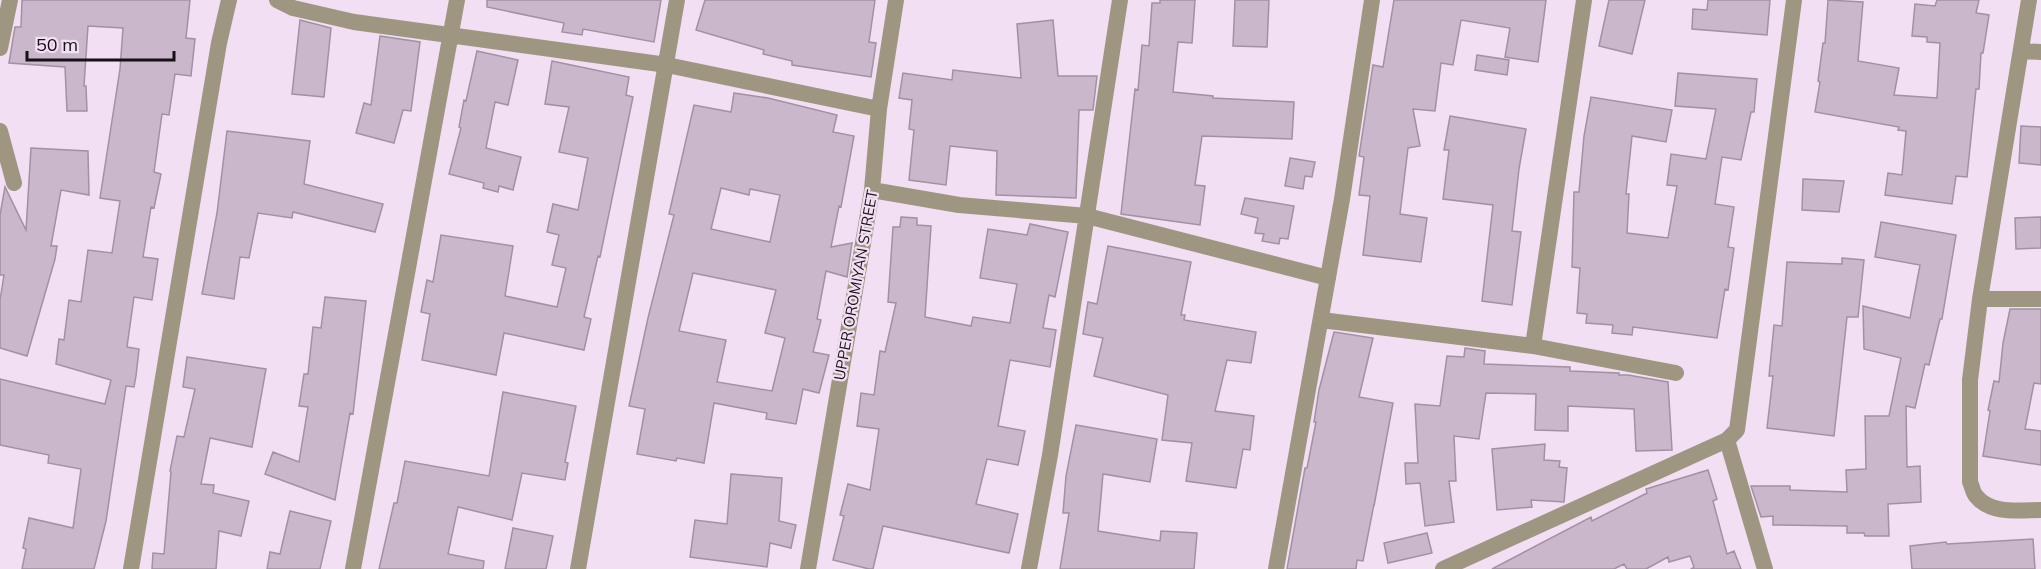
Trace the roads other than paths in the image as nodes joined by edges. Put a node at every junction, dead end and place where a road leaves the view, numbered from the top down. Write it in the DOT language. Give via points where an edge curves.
graph roads {
  1 [pos="10,0"];
  2 [pos="229,0"];
  3 [pos="277,0"];
  4 [pos="457,0"];
  5 [pos="677,0"];
  6 [pos="896,0"];
  7 [pos="1120,0"];
  8 [pos="1372,0"];
  9 [pos="1584,0"];
  10 [pos="1794,0"];
  11 [pos="2029,0"];
  12 [pos="451,34"];
  13 [pos="0,48"];
  14 [pos="2021,51"];
  15 [pos="2041,52"];
  16 [pos="667,65"];
  17 [pos="879,109"];
  18 [pos="0,131"];
  19 [pos="14,183"];
  20 [pos="872,190"];
  21 [pos="1087,216"];
  22 [pos="1328,278"];
  23 [pos="2041,298"];
  24 [pos="1980,299"];
  25 [pos="1320,320"];
  26 [pos="1533,346"];
  27 [pos="1676,373"];
  28 [pos="1727,440"];
  29 [pos="2041,510"];
  30 [pos="131,569"];
  31 [pos="353,569"];
  32 [pos="578,569"];
  33 [pos="808,569"];
  34 [pos="1029,569"];
  35 [pos="1276,569"];
  36 [pos="1443,569"];
  37 [pos="1765,569"];
  1 -- 13 [label="street"];
  2 -- 30 [label="street"];
  3 -- 12 [label="street" via="293,8 354,22"];
  4 -- 12 [label="street"];
  5 -- 16 [label="street"];
  6 -- 17 [label="street, UPPER OROMIYAN STREET"];
  7 -- 21 [label="street"];
  8 -- 22 [label="street"];
  9 -- 26 [label="street"];
  10 -- 28 [label="street" via="1737,430"];
  11 -- 14 [label="street"];
  12 -- 16 [label="street"];
  12 -- 31 [label="street"];
  14 -- 15 [label="street"];
  14 -- 24 [label="street"];
  16 -- 17 [label="street"];
  16 -- 32 [label="street"];
  17 -- 20 [label="street, UPPER OROMIYAN STREET"];
  18 -- 19 [label="street"];
  20 -- 21 [label="street" via="959,205"];
  20 -- 33 [label="street, UPPER OROMIYAN STREET"];
  21 -- 22 [label="street"];
  21 -- 34 [label="street"];
  22 -- 25 [label="street"];
  23 -- 24 [label="street"];
  24 -- 29 [label="street" via="1970,380 1970,483 1976,496 2001,510"];
  25 -- 26 [label="street"];
  25 -- 35 [label="street"];
  26 -- 27 [label="street"];
  28 -- 36 [label="street"];
  28 -- 37 [label="street"];
}
